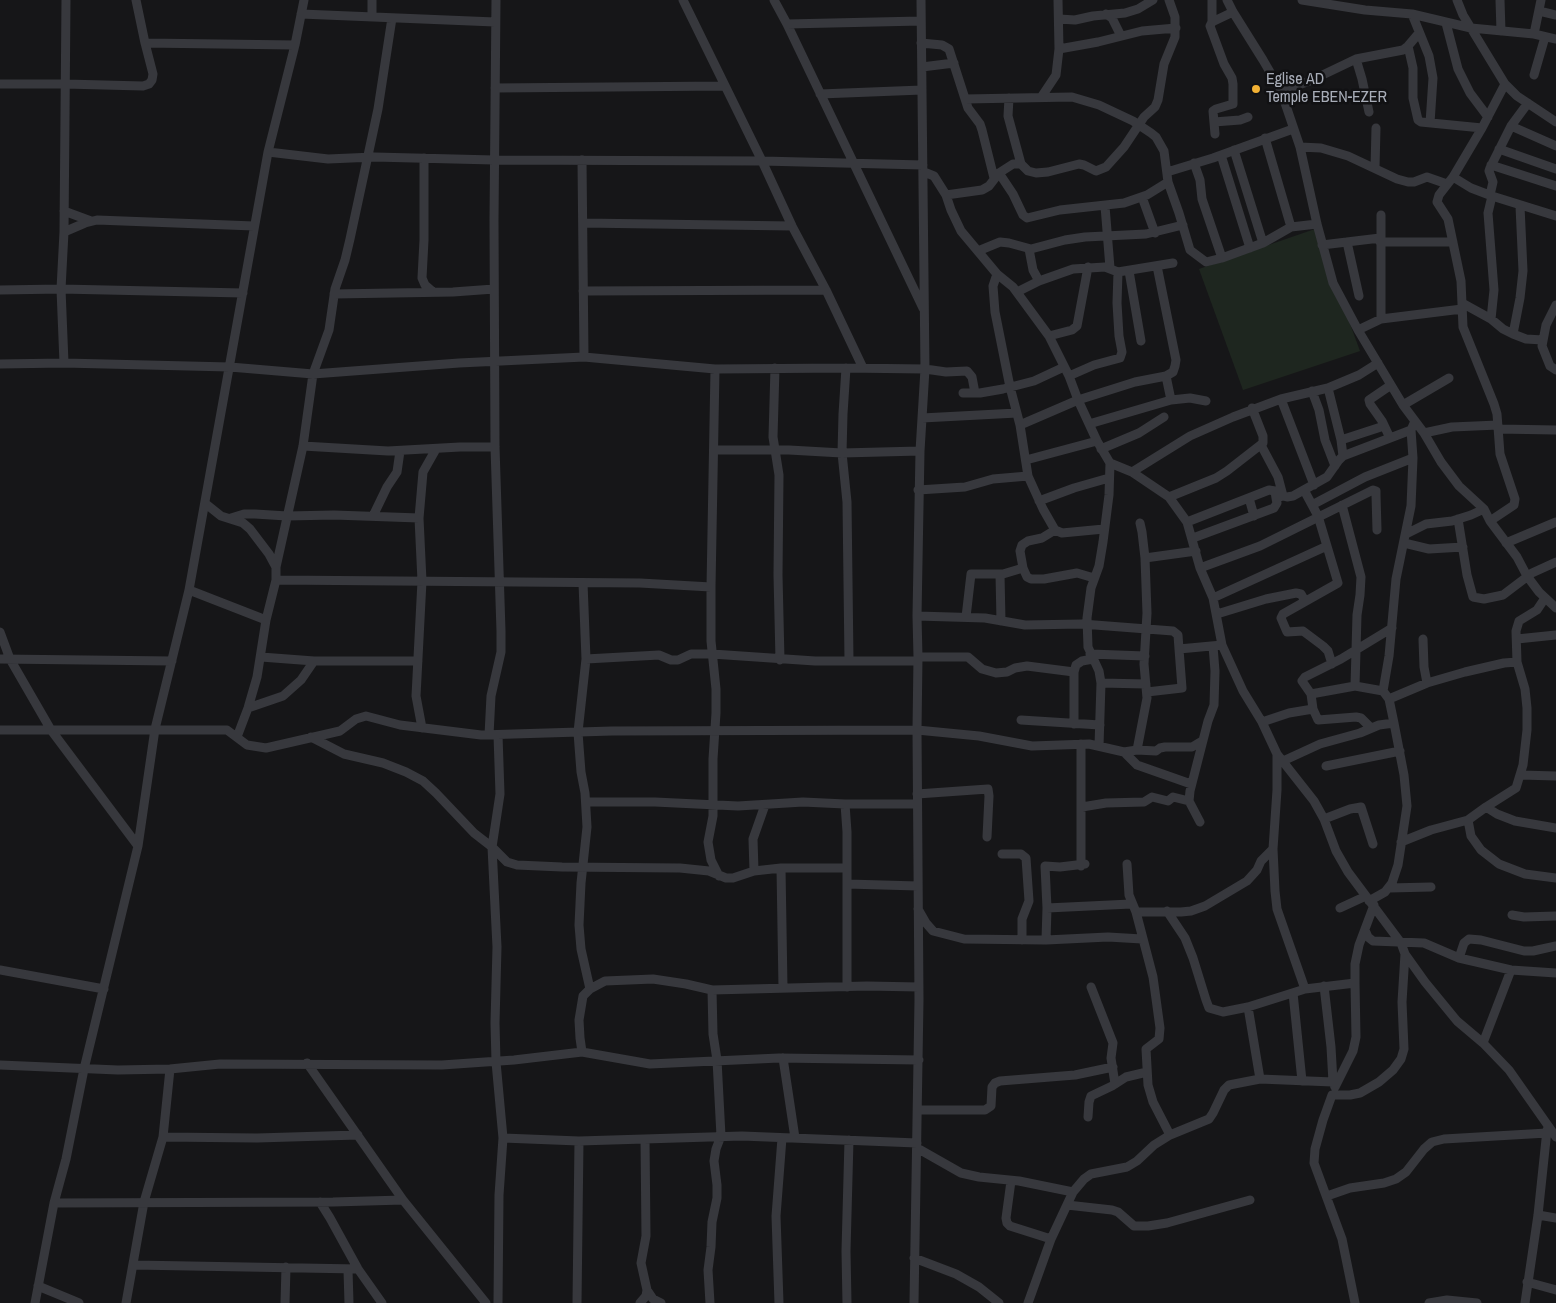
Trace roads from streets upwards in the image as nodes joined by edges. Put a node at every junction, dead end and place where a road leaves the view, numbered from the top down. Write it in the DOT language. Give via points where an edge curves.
graph roads {
  1 [pos="66,0"];
  2 [pos="136,0"];
  3 [pos="304,0"];
  4 [pos="372,0"];
  5 [pos="496,0"];
  6 [pos="683,0"];
  7 [pos="774,0"];
  8 [pos="921,0"];
  9 [pos="1058,0"];
  10 [pos="1153,0"];
  11 [pos="1169,0"];
  12 [pos="1212,0"];
  13 [pos="1227,0"];
  14 [pos="1302,0"];
  15 [pos="1457,0"];
  16 [pos="1500,0"];
  17 [pos="1541,0"];
  18 [pos="1539,11"];
  19 [pos="1233,12"];
  20 [pos="301,14"];
  21 [pos="1106,14"];
  22 [pos="1412,14"];
  23 [pos="1556,15"];
  24 [pos="372,17"];
  25 [pos="392,18"];
  26 [pos="1059,19"];
  27 [pos="921,21"];
  28 [pos="496,22"];
  29 [pos="1212,22"];
  30 [pos="1446,23"];
  31 [pos="787,24"];
  32 [pos="1176,28"];
  33 [pos="1471,28"];
  34 [pos="1501,31"];
  35 [pos="1419,32"];
  36 [pos="1534,34"];
  37 [pos="1121,36"];
  38 [pos="1546,37"];
  39 [pos="1556,39"];
  40 [pos="145,43"];
  41 [pos="921,43"];
  42 [pos="295,45"];
  43 [pos="1408,46"];
  44 [pos="1058,49"];
  45 [pos="1356,59"];
  46 [pos="954,63"];
  47 [pos="922,67"];
  48 [pos="1534,75"];
  49 [pos="0,84"];
  50 [pos="65,84"];
  51 [pos="1504,84"];
  52 [pos="725,86"];
  53 [pos="495,88"];
  54 [pos="922,90"];
  55 [pos="1281,91"];
  56 [pos="820,94"];
  57 [pos="1042,96"];
  58 [pos="1009,98"];
  59 [pos="965,99"];
  60 [pos="1528,103"];
  61 [pos="1369,112"];
  62 [pos="1248,117"];
  63 [pos="1488,117"];
  64 [pos="1214,122"];
  65 [pos="1556,122"];
  66 [pos="1430,123"];
  67 [pos="1139,126"];
  68 [pos="1511,126"];
  69 [pos="1376,128"];
  70 [pos="1482,128"];
  71 [pos="1293,129"];
  72 [pos="1215,134"];
  73 [pos="1265,138"];
  74 [pos="1556,146"];
  75 [pos="1300,147"];
  76 [pos="1499,149"];
  77 [pos="1234,150"];
  78 [pos="268,152"];
  79 [pos="1221,155"];
  80 [pos="366,158"];
  81 [pos="424,158"];
  82 [pos="494,160"];
  83 [pos="582,160"];
  84 [pos="762,161"];
  85 [pos="854,163"];
  86 [pos="1194,163"];
  87 [pos="1021,164"];
  88 [pos="1491,165"];
  89 [pos="924,168"];
  90 [pos="1375,168"];
  91 [pos="1556,169"];
  92 [pos="1167,172"];
  93 [pos="997,175"];
  94 [pos="1450,181"];
  95 [pos="1168,182"];
  96 [pos="1556,186"];
  97 [pos="946,196"];
  98 [pos="1491,196"];
  99 [pos="1142,197"];
  100 [pos="1105,206"];
  101 [pos="1520,206"];
  102 [pos="64,211"];
  103 [pos="1381,215"];
  104 [pos="1556,216"];
  105 [pos="91,221"];
  106 [pos="583,222"];
  107 [pos="1317,224"];
  108 [pos="1183,225"];
  109 [pos="254,226"];
  110 [pos="792,226"];
  111 [pos="1291,227"];
  112 [pos="64,232"];
  113 [pos="1155,232"];
  114 [pos="1108,236"];
  115 [pos="1380,240"];
  116 [pos="1347,242"];
  117 [pos="1453,242"];
  118 [pos="1263,243"];
  119 [pos="1322,245"];
  120 [pos="1250,248"];
  121 [pos="1029,249"];
  122 [pos="978,251"];
  123 [pos="1222,258"];
  124 [pos="1173,263"];
  125 [pos="1158,266"];
  126 [pos="1088,267"];
  127 [pos="1114,270"];
  128 [pos="1129,271"];
  129 [pos="997,274"];
  130 [pos="1038,281"];
  131 [pos="61,288"];
  132 [pos="494,289"];
  133 [pos="0,290"];
  134 [pos="826,290"];
  135 [pos="583,291"];
  136 [pos="243,292"];
  137 [pos="433,292"];
  138 [pos="1017,292"];
  139 [pos="334,294"];
  140 [pos="1359,296"];
  141 [pos="1556,305"];
  142 [pos="1462,306"];
  143 [pos="925,311"];
  144 [pos="1381,319"];
  145 [pos="1492,319"];
  146 [pos="1358,330"];
  147 [pos="1513,334"];
  148 [pos="1049,336"];
  149 [pos="1543,340"];
  150 [pos="1141,341"];
  151 [pos="584,357"];
  152 [pos="495,362"];
  153 [pos="64,363"];
  154 [pos="1378,363"];
  155 [pos="0,364"];
  156 [pos="230,367"];
  157 [pos="1064,367"];
  158 [pos="775,368"];
  159 [pos="846,368"];
  160 [pos="863,368"];
  161 [pos="715,369"];
  162 [pos="926,369"];
  163 [pos="1556,370"];
  164 [pos="313,374"];
  165 [pos="1069,376"];
  166 [pos="1166,376"];
  167 [pos="1449,378"];
  168 [pos="1391,385"];
  169 [pos="1010,387"];
  170 [pos="1328,388"];
  171 [pos="1312,391"];
  172 [pos="963,393"];
  173 [pos="974,393"];
  174 [pos="1281,399"];
  175 [pos="1078,400"];
  176 [pos="1171,400"];
  177 [pos="1206,400"];
  178 [pos="1403,404"];
  179 [pos="1252,408"];
  180 [pos="1017,413"];
  181 [pos="1164,417"];
  182 [pos="922,418"];
  183 [pos="1415,421"];
  184 [pos="1089,424"];
  185 [pos="1020,425"];
  186 [pos="1384,426"];
  187 [pos="1498,427"];
  188 [pos="1411,430"];
  189 [pos="1556,430"];
  190 [pos="1424,433"];
  191 [pos="1390,438"];
  192 [pos="1341,440"];
  193 [pos="1099,445"];
  194 [pos="1261,445"];
  195 [pos="303,446"];
  196 [pos="495,447"];
  197 [pos="436,449"];
  198 [pos="714,450"];
  199 [pos="775,450"];
  200 [pos="400,451"];
  201 [pos="920,451"];
  202 [pos="842,453"];
  203 [pos="1343,456"];
  204 [pos="1413,458"];
  205 [pos="1026,460"];
  206 [pos="1110,463"];
  207 [pos="1335,466"];
  208 [pos="1132,472"];
  209 [pos="1028,476"];
  210 [pos="1109,478"];
  211 [pos="1314,485"];
  212 [pos="918,490"];
  213 [pos="1304,490"];
  214 [pos="1169,497"];
  215 [pos="1280,497"];
  216 [pos="1249,498"];
  217 [pos="1039,501"];
  218 [pos="206,504"];
  219 [pos="1312,505"];
  220 [pos="1342,505"];
  221 [pos="1484,509"];
  222 [pos="287,516"];
  223 [pos="373,516"];
  224 [pos="1254,516"];
  225 [pos="1318,516"];
  226 [pos="231,518"];
  227 [pos="419,518"];
  228 [pos="1458,519"];
  229 [pos="1490,521"];
  230 [pos="1187,522"];
  231 [pos="1556,522"];
  232 [pos="1140,523"];
  233 [pos="1104,529"];
  234 [pos="1055,530"];
  235 [pos="1377,530"];
  236 [pos="1193,538"];
  237 [pos="1405,539"];
  238 [pos="1506,543"];
  239 [pos="1327,546"];
  240 [pos="1462,547"];
  241 [pos="1196,552"];
  242 [pos="1145,558"];
  243 [pos="1556,562"];
  244 [pos="276,566"];
  245 [pos="1023,568"];
  246 [pos="1200,568"];
  247 [pos="1000,574"];
  248 [pos="1527,576"];
  249 [pos="1094,578"];
  250 [pos="276,580"];
  251 [pos="422,581"];
  252 [pos="500,582"];
  253 [pos="583,583"];
  254 [pos="711,587"];
  255 [pos="189,590"];
  256 [pos="1213,598"];
  257 [pos="1545,598"];
  258 [pos="1306,601"];
  259 [pos="1556,608"];
  260 [pos="1217,614"];
  261 [pos="917,616"];
  262 [pos="966,617"];
  263 [pos="266,620"];
  264 [pos="1001,621"];
  265 [pos="1087,624"];
  266 [pos="1392,628"];
  267 [pos="1146,630"];
  268 [pos="0,632"];
  269 [pos="1556,635"];
  270 [pos="1516,638"];
  271 [pos="1423,639"];
  272 [pos="1218,646"];
  273 [pos="1179,649"];
  274 [pos="1356,649"];
  275 [pos="712,654"];
  276 [pos="1145,656"];
  277 [pos="1091,657"];
  278 [pos="261,658"];
  279 [pos="0,659"];
  280 [pos="10,659"];
  281 [pos="586,659"];
  282 [pos="918,659"];
  283 [pos="780,660"];
  284 [pos="172,661"];
  285 [pos="314,661"];
  286 [pos="418,661"];
  287 [pos="849,661"];
  288 [pos="1517,662"];
  289 [pos="1332,664"];
  290 [pos="1074,672"];
  291 [pos="1101,683"];
  292 [pos="1427,683"];
  293 [pos="1355,686"];
  294 [pos="1147,688"];
  295 [pos="1383,690"];
  296 [pos="1310,694"];
  297 [pos="1389,699"];
  298 [pos="248,708"];
  299 [pos="1313,709"];
  300 [pos="1022,720"];
  301 [pos="1262,722"];
  302 [pos="1394,723"];
  303 [pos="1074,724"];
  304 [pos="1100,725"];
  305 [pos="422,728"];
  306 [pos="1372,728"];
  307 [pos="155,729"];
  308 [pos="0,730"];
  309 [pos="51,730"];
  310 [pos="917,730"];
  311 [pos="715,731"];
  312 [pos="578,732"];
  313 [pos="494,735"];
  314 [pos="237,736"];
  315 [pos="311,737"];
  316 [pos="1202,741"];
  317 [pos="1082,744"];
  318 [pos="1099,746"];
  319 [pos="1136,750"];
  320 [pos="1400,751"];
  321 [pos="1124,752"];
  322 [pos="1280,758"];
  323 [pos="1326,766"];
  324 [pos="1521,775"];
  325 [pos="1556,776"];
  326 [pos="1191,784"];
  327 [pos="917,799"];
  328 [pos="1189,801"];
  329 [pos="586,802"];
  330 [pos="845,804"];
  331 [pos="713,805"];
  332 [pos="765,805"];
  333 [pos="1486,806"];
  334 [pos="1082,807"];
  335 [pos="1324,819"];
  336 [pos="1468,820"];
  337 [pos="1200,822"];
  338 [pos="1556,828"];
  339 [pos="987,837"];
  340 [pos="1401,842"];
  341 [pos="1373,844"];
  342 [pos="138,846"];
  343 [pos="492,847"];
  344 [pos="1274,849"];
  345 [pos="1002,854"];
  346 [pos="1127,864"];
  347 [pos="583,867"];
  348 [pos="782,868"];
  349 [pos="847,868"];
  350 [pos="754,871"];
  351 [pos="719,876"];
  352 [pos="1556,878"];
  353 [pos="847,884"];
  354 [pos="918,886"];
  355 [pos="1431,887"];
  356 [pos="1389,888"];
  357 [pos="1370,901"];
  358 [pos="918,908"];
  359 [pos="1047,908"];
  360 [pos="1134,908"];
  361 [pos="1340,908"];
  362 [pos="1167,911"];
  363 [pos="1512,916"];
  364 [pos="1556,916"];
  365 [pos="1365,930"];
  366 [pos="1142,939"];
  367 [pos="1022,940"];
  368 [pos="1046,940"];
  369 [pos="1401,942"];
  370 [pos="1556,946"];
  371 [pos="1405,954"];
  372 [pos="1459,958"];
  373 [pos="0,970"];
  374 [pos="1511,970"];
  375 [pos="1556,973"];
  376 [pos="1355,983"];
  377 [pos="1324,986"];
  378 [pos="847,987"];
  379 [pos="919,987"];
  380 [pos="1091,987"];
  381 [pos="783,988"];
  382 [pos="104,989"];
  383 [pos="590,989"];
  384 [pos="1305,989"];
  385 [pos="712,990"];
  386 [pos="1293,993"];
  387 [pos="1248,1007"];
  388 [pos="1484,1043"];
  389 [pos="582,1052"];
  390 [pos="783,1058"];
  391 [pos="717,1060"];
  392 [pos="919,1060"];
  393 [pos="496,1062"];
  394 [pos="307,1064"];
  395 [pos="0,1065"];
  396 [pos="1113,1068"];
  397 [pos="84,1069"];
  398 [pos="170,1069"];
  399 [pos="1147,1072"];
  400 [pos="1260,1079"];
  401 [pos="1302,1081"];
  402 [pos="1115,1084"];
  403 [pos="1333,1088"];
  404 [pos="918,1110"];
  405 [pos="1088,1117"];
  406 [pos="1547,1130"];
  407 [pos="358,1135"];
  408 [pos="721,1136"];
  409 [pos="1170,1136"];
  410 [pos="163,1137"];
  411 [pos="1556,1137"];
  412 [pos="503,1138"];
  413 [pos="782,1138"];
  414 [pos="796,1138"];
  415 [pos="645,1139"];
  416 [pos="849,1140"];
  417 [pos="579,1141"];
  418 [pos="917,1145"];
  419 [pos="1011,1181"];
  420 [pos="1073,1192"];
  421 [pos="1328,1196"];
  422 [pos="403,1200"];
  423 [pos="1250,1200"];
  424 [pos="144,1202"];
  425 [pos="320,1202"];
  426 [pos="54,1203"];
  427 [pos="1067,1205"];
  428 [pos="1538,1215"];
  429 [pos="1556,1218"];
  430 [pos="1051,1239"];
  431 [pos="914,1258"];
  432 [pos="134,1264"];
  433 [pos="286,1268"];
  434 [pos="358,1269"];
  435 [pos="348,1270"];
  436 [pos="1527,1282"];
  437 [pos="38,1286"];
  438 [pos="647,1290"];
  439 [pos="1556,1290"];
  440 [pos="35,1303"];
  441 [pos="79,1303"];
  442 [pos="126,1303"];
  443 [pos="285,1303"];
  444 [pos="349,1303"];
  445 [pos="382,1303"];
  446 [pos="486,1303"];
  447 [pos="498,1303"];
  448 [pos="577,1303"];
  449 [pos="640,1303"];
  450 [pos="661,1303"];
  451 [pos="710,1303"];
  452 [pos="779,1303"];
  453 [pos="847,1303"];
  454 [pos="914,1303"];
  455 [pos="999,1303"];
  456 [pos="1028,1303"];
  457 [pos="1355,1303"];
  458 [pos="1429,1303"];
  459 [pos="1477,1303"];
  460 [pos="1525,1303"];
  1 -- 50 [label="street"];
  2 -- 40 [label="street"];
  3 -- 20 [label="street"];
  4 -- 24 [label="street"];
  5 -- 28 [label="street"];
  6 -- 52 [label="street"];
  7 -- 31 [label="street"];
  8 -- 27 [label="street"];
  9 -- 26 [label="street"];
  10 -- 21 [label="street" via="1133,11"];
  11 -- 32 [label="street"];
  12 -- 29 [label="street"];
  13 -- 19 [label="street"];
  14 -- 22 [label="street"];
  15 -- 33 [label="street"];
  16 -- 34 [label="street"];
  17 -- 18 [label="street"];
  18 -- 23 [label="street"];
  18 -- 36 [label="street"];
  19 -- 29 [label="street"];
  19 -- 55 [label="street"];
  20 -- 24 [label="street"];
  20 -- 42 [label="street"];
  21 -- 26 [label="street" via="1075,20"];
  21 -- 37 [label="street" via="1112,18"];
  22 -- 30 [label="street"];
  22 -- 35 [label="street"];
  24 -- 25 [label="street"];
  25 -- 28 [label="street"];
  25 -- 80 [label="street" via="378,109"];
  26 -- 44 [label="street"];
  27 -- 31 [label="street"];
  27 -- 41 [label="street"];
  28 -- 53 [label="street"];
  29 -- 64 [label="street" via="1211,29 1232,78 1234,96 1232,105 1213,111"];
  30 -- 33 [label="street"];
  30 -- 63 [label="street" via="1458,69 1470,93"];
  31 -- 56 [label="street"];
  32 -- 37 [label="street"];
  32 -- 67 [label="street" via="1164,64 1158,100"];
  33 -- 34 [label="street"];
  33 -- 51 [label="street"];
  34 -- 36 [label="street"];
  35 -- 43 [label="street"];
  35 -- 66 [label="street" via="1429,56 1433,78"];
  36 -- 38 [label="street"];
  37 -- 44 [label="street"];
  38 -- 39 [label="street"];
  38 -- 48 [label="street"];
  40 -- 42 [label="street"];
  40 -- 50 [label="street" via="153,74 149,84"];
  41 -- 46 [label="street" via="942,45 948,49"];
  41 -- 47 [label="street"];
  42 -- 78 [label="street"];
  43 -- 45 [label="street" via="1399,52"];
  43 -- 66 [label="street" via="1417,117 1421,122"];
  44 -- 57 [label="street" via="1056,74"];
  45 -- 55 [label="street"];
  45 -- 61 [label="street"];
  46 -- 47 [label="street"];
  46 -- 59 [label="street"];
  47 -- 54 [label="street"];
  49 -- 50 [label="street"];
  50 -- 102 [label="street"];
  51 -- 60 [label="street"];
  51 -- 63 [label="street"];
  52 -- 53 [label="street"];
  52 -- 84 [label="street"];
  53 -- 82 [label="street"];
  54 -- 56 [label="street"];
  54 -- 89 [label="street"];
  55 -- 71 [label="street"];
  56 -- 85 [label="street"];
  57 -- 58 [label="street"];
  57 -- 67 [label="street" via="1086,100"];
  58 -- 59 [label="street"];
  58 -- 87 [label="street" via="1008,116"];
  59 -- 93 [label="street" via="982,130"];
  60 -- 65 [label="street"];
  60 -- 68 [label="street"];
  62 -- 64 [label="street"];
  63 -- 70 [label="street"];
  64 -- 72 [label="street"];
  66 -- 70 [label="street"];
  67 -- 87 [label="street" via="1101,170 1079,164 1036,173"];
  67 -- 92 [label="street" via="1161,144"];
  68 -- 74 [label="street"];
  68 -- 76 [label="street"];
  69 -- 90 [label="street"];
  70 -- 94 [label="street"];
  71 -- 73 [label="street"];
  71 -- 75 [label="street"];
  73 -- 77 [label="street"];
  73 -- 111 [label="street"];
  75 -- 90 [label="street" via="1321,148"];
  75 -- 107 [label="street"];
  76 -- 88 [label="street"];
  76 -- 91 [label="street"];
  77 -- 79 [label="street"];
  77 -- 118 [label="street"];
  78 -- 80 [label="street" via="328,159"];
  78 -- 109 [label="street"];
  79 -- 86 [label="street"];
  79 -- 120 [label="street"];
  80 -- 81 [label="street"];
  80 -- 139 [label="street" via="345,260"];
  81 -- 82 [label="street"];
  81 -- 137 [label="street" via="422,278"];
  82 -- 83 [label="street"];
  82 -- 132 [label="street"];
  83 -- 84 [label="street"];
  83 -- 106 [label="street"];
  84 -- 85 [label="street"];
  84 -- 110 [label="street"];
  85 -- 89 [label="street"];
  85 -- 143 [label="street"];
  86 -- 92 [label="street"];
  86 -- 123 [label="street" via="1202,199"];
  87 -- 93 [label="street" via="1010,165"];
  88 -- 96 [label="street"];
  88 -- 98 [label="street"];
  89 -- 97 [label="street" via="934,176"];
  89 -- 143 [label="street"];
  90 -- 94 [label="street" via="1408,182 1427,177"];
  92 -- 95 [label="street"];
  93 -- 97 [label="street" via="982,190"];
  93 -- 100 [label="street" via="1026,218 1060,210"];
  94 -- 98 [label="street"];
  94 -- 117 [label="street" via="1437,202 1446,216"];
  95 -- 99 [label="street"];
  95 -- 108 [label="street"];
  97 -- 122 [label="street" via="957,225"];
  98 -- 101 [label="street"];
  98 -- 145 [label="street" via="1488,213 1494,290"];
  99 -- 100 [label="street"];
  99 -- 113 [label="street"];
  100 -- 114 [label="street"];
  101 -- 104 [label="street"];
  101 -- 147 [label="street" via="1523,271"];
  102 -- 105 [label="street"];
  102 -- 112 [label="street"];
  103 -- 115 [label="street"];
  105 -- 109 [label="street"];
  105 -- 112 [label="street"];
  106 -- 110 [label="street"];
  106 -- 135 [label="street"];
  107 -- 111 [label="street"];
  107 -- 119 [label="street"];
  108 -- 113 [label="street"];
  108 -- 123 [label="street" via="1191,252 1206,262"];
  109 -- 136 [label="street"];
  110 -- 134 [label="street"];
  111 -- 118 [label="street"];
  112 -- 131 [label="street"];
  113 -- 114 [label="street"];
  114 -- 121 [label="street" via="1064,240"];
  114 -- 127 [label="street"];
  115 -- 116 [label="street"];
  115 -- 117 [label="street"];
  115 -- 144 [label="street"];
  116 -- 119 [label="street"];
  116 -- 140 [label="street"];
  117 -- 142 [label="street"];
  118 -- 120 [label="street"];
  119 -- 146 [label="street" via="1333,283"];
  120 -- 123 [label="street"];
  121 -- 122 [label="street" via="1004,242"];
  121 -- 130 [label="street"];
  122 -- 129 [label="street"];
  124 -- 125 [label="street"];
  125 -- 128 [label="street"];
  125 -- 166 [label="street" via="1176,360 1173,372"];
  126 -- 127 [label="street"];
  126 -- 130 [label="street" via="1063,271"];
  126 -- 148 [label="street" via="1077,326"];
  127 -- 128 [label="street"];
  127 -- 165 [label="street" via="1120,358"];
  128 -- 150 [label="street"];
  129 -- 138 [label="street"];
  129 -- 169 [label="street" via="993,286 995,312"];
  130 -- 138 [label="street"];
  131 -- 133 [label="street"];
  131 -- 136 [label="street"];
  131 -- 153 [label="street"];
  132 -- 137 [label="street"];
  132 -- 152 [label="street"];
  134 -- 135 [label="street"];
  134 -- 160 [label="street"];
  135 -- 151 [label="street"];
  136 -- 156 [label="street"];
  137 -- 139 [label="street"];
  138 -- 148 [label="street"];
  139 -- 164 [label="street" via="328,330"];
  141 -- 149 [label="street"];
  142 -- 144 [label="street"];
  142 -- 145 [label="street"];
  142 -- 187 [label="street" via="1463,327 1494,404"];
  143 -- 162 [label="street"];
  144 -- 146 [label="street"];
  145 -- 147 [label="street" via="1503,330"];
  146 -- 154 [label="street"];
  147 -- 149 [label="street"];
  148 -- 157 [label="street"];
  149 -- 163 [label="street" via="1549,364"];
  151 -- 152 [label="street"];
  151 -- 161 [label="street"];
  152 -- 164 [label="street"];
  152 -- 196 [label="street"];
  153 -- 155 [label="street"];
  153 -- 156 [label="street"];
  154 -- 168 [label="street"];
  154 -- 170 [label="street"];
  156 -- 164 [label="street"];
  156 -- 218 [label="street"];
  157 -- 165 [label="street"];
  157 -- 169 [label="street" via="1034,381"];
  158 -- 159 [label="street"];
  158 -- 161 [label="street"];
  158 -- 199 [label="street" via="772,437"];
  159 -- 160 [label="street"];
  159 -- 202 [label="street"];
  160 -- 162 [label="street"];
  161 -- 198 [label="street"];
  162 -- 173 [label="street" via="967,372 972,377"];
  162 -- 182 [label="street"];
  164 -- 195 [label="street"];
  165 -- 175 [label="street"];
  166 -- 175 [label="street"];
  166 -- 176 [label="street"];
  167 -- 178 [label="street"];
  168 -- 178 [label="street"];
  168 -- 186 [label="street" via="1370,398 1370,404"];
  169 -- 173 [label="street"];
  169 -- 180 [label="street"];
  170 -- 171 [label="street"];
  170 -- 192 [label="street"];
  171 -- 174 [label="street"];
  171 -- 207 [label="street"];
  172 -- 173 [label="street"];
  174 -- 179 [label="street"];
  174 -- 211 [label="street"];
  175 -- 184 [label="street"];
  175 -- 185 [label="street"];
  176 -- 177 [label="street"];
  176 -- 184 [label="street"];
  178 -- 183 [label="street"];
  179 -- 194 [label="street" via="1263,436"];
  179 -- 208 [label="street" via="1190,436"];
  180 -- 182 [label="street"];
  180 -- 185 [label="street"];
  181 -- 193 [label="street" via="1139,433"];
  182 -- 201 [label="street"];
  183 -- 188 [label="street"];
  183 -- 190 [label="street"];
  184 -- 193 [label="street"];
  185 -- 205 [label="street"];
  186 -- 191 [label="street"];
  186 -- 192 [label="street"];
  187 -- 189 [label="street"];
  187 -- 190 [label="street" via="1452,427"];
  187 -- 229 [label="street" via="1500,454 1515,502"];
  188 -- 191 [label="street"];
  188 -- 204 [label="street"];
  190 -- 221 [label="street" via="1450,475"];
  191 -- 203 [label="street"];
  192 -- 203 [label="street"];
  193 -- 205 [label="street"];
  193 -- 206 [label="street"];
  194 -- 214 [label="street" via="1216,478"];
  194 -- 215 [label="street" via="1278,477"];
  195 -- 200 [label="street"];
  195 -- 222 [label="street"];
  196 -- 197 [label="street"];
  196 -- 252 [label="street"];
  197 -- 200 [label="street"];
  197 -- 227 [label="street" via="424,472"];
  198 -- 199 [label="street"];
  198 -- 254 [label="street"];
  199 -- 202 [label="street"];
  199 -- 283 [label="street" via="779,475"];
  200 -- 223 [label="street" via="397,472"];
  201 -- 202 [label="street"];
  201 -- 212 [label="street"];
  202 -- 287 [label="street" via="847,502"];
  203 -- 207 [label="street"];
  204 -- 219 [label="street" via="1366,477"];
  204 -- 237 [label="street"];
  205 -- 209 [label="street"];
  206 -- 208 [label="street"];
  206 -- 210 [label="street"];
  207 -- 211 [label="street" via="1327,477"];
  208 -- 214 [label="street"];
  209 -- 212 [label="street" via="993,479 965,487"];
  209 -- 217 [label="street"];
  210 -- 217 [label="street"];
  210 -- 233 [label="street"];
  211 -- 213 [label="street"];
  212 -- 261 [label="street"];
  213 -- 215 [label="street"];
  213 -- 219 [label="street"];
  214 -- 230 [label="street"];
  215 -- 216 [label="street" via="1271,490"];
  215 -- 224 [label="street" via="1274,508"];
  216 -- 224 [label="street"];
  216 -- 230 [label="street"];
  217 -- 234 [label="street"];
  218 -- 226 [label="street" via="221,516"];
  218 -- 255 [label="street"];
  219 -- 225 [label="street"];
  220 -- 225 [label="street"];
  220 -- 235 [label="street" via="1375,490"];
  220 -- 274 [label="street" via="1360,577"];
  221 -- 228 [label="street"];
  221 -- 229 [label="street"];
  222 -- 223 [label="street"];
  222 -- 226 [label="street" via="244,514"];
  222 -- 244 [label="street"];
  223 -- 227 [label="street"];
  224 -- 236 [label="street"];
  225 -- 239 [label="street"];
  225 -- 246 [label="street" via="1245,553"];
  226 -- 244 [label="street" via="250,529"];
  227 -- 251 [label="street"];
  228 -- 237 [label="street" via="1426,524"];
  228 -- 240 [label="street"];
  229 -- 238 [label="street"];
  230 -- 236 [label="street"];
  231 -- 238 [label="street"];
  232 -- 242 [label="street"];
  233 -- 234 [label="street"];
  233 -- 249 [label="street"];
  234 -- 245 [label="street" via="1022,545"];
  236 -- 241 [label="street"];
  237 -- 240 [label="street" via="1428,549"];
  237 -- 266 [label="street" via="1396,579"];
  238 -- 248 [label="street"];
  239 -- 256 [label="street"];
  239 -- 258 [label="street" via="1338,583"];
  240 -- 248 [label="street" via="1473,597 1484,599 1504,595"];
  241 -- 242 [label="street"];
  241 -- 246 [label="street"];
  242 -- 267 [label="street"];
  243 -- 248 [label="street"];
  244 -- 250 [label="street"];
  245 -- 247 [label="street"];
  245 -- 249 [label="street" via="1031,580 1078,573"];
  246 -- 256 [label="street"];
  247 -- 262 [label="street" via="971,575"];
  247 -- 264 [label="street"];
  248 -- 257 [label="street"];
  249 -- 265 [label="street"];
  250 -- 251 [label="street"];
  250 -- 263 [label="street"];
  251 -- 252 [label="street"];
  251 -- 286 [label="street"];
  252 -- 253 [label="street"];
  252 -- 313 [label="street" via="501,652 492,687"];
  253 -- 254 [label="street"];
  253 -- 281 [label="street"];
  254 -- 275 [label="street"];
  255 -- 263 [label="street"];
  255 -- 284 [label="street"];
  256 -- 260 [label="street"];
  257 -- 259 [label="street"];
  257 -- 270 [label="street" via="1537,610 1519,621"];
  258 -- 260 [label="street" via="1301,594 1289,594"];
  258 -- 289 [label="street" via="1281,616 1285,630 1303,631 1323,646"];
  260 -- 272 [label="street"];
  261 -- 262 [label="street"];
  261 -- 282 [label="street"];
  262 -- 264 [label="street"];
  263 -- 278 [label="street"];
  264 -- 265 [label="street" via="1025,625"];
  265 -- 267 [label="street"];
  265 -- 277 [label="street"];
  266 -- 274 [label="street"];
  266 -- 295 [label="street"];
  267 -- 273 [label="street" via="1175,632 1179,638"];
  267 -- 276 [label="street"];
  268 -- 280 [label="street"];
  269 -- 270 [label="street"];
  270 -- 288 [label="street"];
  271 -- 292 [label="street"];
  272 -- 273 [label="street"];
  272 -- 301 [label="street"];
  272 -- 316 [label="street" via="1214,704"];
  273 -- 294 [label="street" via="1182,688"];
  274 -- 289 [label="street"];
  274 -- 293 [label="street"];
  275 -- 281 [label="street" via="688,655 678,660 659,655"];
  275 -- 283 [label="street"];
  275 -- 311 [label="street" via="716,689"];
  276 -- 277 [label="street"];
  276 -- 294 [label="street"];
  277 -- 290 [label="street" via="1080,661"];
  277 -- 291 [label="street"];
  278 -- 285 [label="street"];
  278 -- 298 [label="street"];
  279 -- 280 [label="street"];
  280 -- 284 [label="street"];
  280 -- 309 [label="street"];
  281 -- 312 [label="street"];
  282 -- 287 [label="street"];
  282 -- 290 [label="street" via="968,657 982,669 996,673 1027,666"];
  282 -- 310 [label="street"];
  283 -- 287 [label="street"];
  284 -- 307 [label="street"];
  285 -- 286 [label="street"];
  285 -- 298 [label="street" via="301,680 283,696"];
  286 -- 305 [label="street" via="416,696"];
  288 -- 292 [label="street"];
  288 -- 324 [label="street" via="1527,708 1527,744"];
  289 -- 296 [label="street" via="1302,679"];
  290 -- 303 [label="street"];
  291 -- 294 [label="street"];
  291 -- 304 [label="street"];
  292 -- 297 [label="street"];
  293 -- 295 [label="street"];
  293 -- 296 [label="street"];
  294 -- 319 [label="street"];
  295 -- 297 [label="street"];
  296 -- 299 [label="street"];
  297 -- 302 [label="street"];
  298 -- 314 [label="street"];
  299 -- 301 [label="street"];
  299 -- 306 [label="street" via="1320,721 1356,717"];
  300 -- 303 [label="street"];
  301 -- 322 [label="street"];
  302 -- 306 [label="street"];
  302 -- 320 [label="street"];
  303 -- 304 [label="street"];
  304 -- 318 [label="street"];
  305 -- 313 [label="street"];
  305 -- 315 [label="street" via="363,716 340,731"];
  306 -- 322 [label="street"];
  307 -- 309 [label="street"];
  307 -- 314 [label="street" via="227,730"];
  307 -- 342 [label="street"];
  308 -- 309 [label="street"];
  309 -- 342 [label="street"];
  310 -- 311 [label="street"];
  310 -- 317 [label="street" via="979,736 1032,746"];
  310 -- 327 [label="street"];
  311 -- 312 [label="street"];
  311 -- 331 [label="street"];
  312 -- 313 [label="street"];
  312 -- 329 [label="street"];
  313 -- 343 [label="street" via="500,794"];
  314 -- 315 [label="street" via="247,745 266,748"];
  315 -- 343 [label="street" via="344,754 383,763 423,781"];
  316 -- 319 [label="street" via="1192,747"];
  316 -- 326 [label="street"];
  317 -- 318 [label="street"];
  317 -- 334 [label="street"];
  318 -- 321 [label="street"];
  319 -- 321 [label="street"];
  320 -- 323 [label="street"];
  320 -- 340 [label="street" via="1406,806"];
  321 -- 326 [label="street" via="1137,765"];
  322 -- 335 [label="street"];
  322 -- 344 [label="street"];
  324 -- 325 [label="street"];
  324 -- 333 [label="street" via="1516,788"];
  326 -- 328 [label="street"];
  327 -- 330 [label="street"];
  327 -- 339 [label="street" via="988,789"];
  327 -- 354 [label="street"];
  328 -- 334 [label="street" via="1152,797 1144,802"];
  328 -- 337 [label="street"];
  329 -- 331 [label="street"];
  329 -- 347 [label="street"];
  330 -- 332 [label="street" via="803,802"];
  330 -- 349 [label="street"];
  331 -- 332 [label="street"];
  331 -- 351 [label="street" via="708,850"];
  332 -- 350 [label="street" via="753,838"];
  333 -- 336 [label="street"];
  333 -- 338 [label="street" via="1515,820"];
  334 -- 359 [label="street" via="1083,865 1045,866"];
  335 -- 341 [label="street" via="1361,807"];
  335 -- 357 [label="street" via="1336,851"];
  336 -- 340 [label="street"];
  336 -- 352 [label="street" via="1471,836 1481,850 1499,864 1525,874"];
  340 -- 356 [label="street" via="1395,875"];
  342 -- 382 [label="street"];
  343 -- 347 [label="street" via="507,862 517,865"];
  343 -- 393 [label="street" via="497,947"];
  344 -- 362 [label="street" via="1247,881 1205,906 1181,912"];
  344 -- 384 [label="street" via="1277,909"];
  345 -- 367 [label="street" via="1021,854 1026,858 1029,901 1022,919"];
  346 -- 360 [label="street" via="1128,889"];
  347 -- 351 [label="street" via="680,868"];
  347 -- 383 [label="street" via="580,941"];
  348 -- 349 [label="street"];
  348 -- 350 [label="street"];
  348 -- 381 [label="street"];
  349 -- 353 [label="street"];
  350 -- 351 [label="street" via="733,878"];
  353 -- 354 [label="street"];
  353 -- 378 [label="street"];
  354 -- 358 [label="street"];
  355 -- 356 [label="street"];
  356 -- 357 [label="street"];
  357 -- 361 [label="street"];
  357 -- 365 [label="street"];
  357 -- 369 [label="street"];
  358 -- 367 [label="street" via="933,931 964,939"];
  358 -- 379 [label="street"];
  359 -- 360 [label="street"];
  359 -- 368 [label="street"];
  360 -- 362 [label="street"];
  360 -- 366 [label="street"];
  362 -- 387 [label="street" via="1185,938 1210,1008 1222,1012"];
  363 -- 364 [label="street"];
  365 -- 369 [label="street" via="1374,941"];
  365 -- 376 [label="street" via="1355,964"];
  366 -- 368 [label="street" via="1108,936"];
  366 -- 399 [label="street" via="1153,977 1160,1028 1159,1039 1146,1049"];
  367 -- 368 [label="street"];
  369 -- 371 [label="street"];
  369 -- 372 [label="street" via="1424,943"];
  370 -- 372 [label="street" via="1524,951 1469,939 1464,943"];
  371 -- 388 [label="street" via="1457,1021"];
  371 -- 403 [label="street" via="1404,1049 1401,1059 1379,1082 1360,1092 1350,1096"];
  372 -- 374 [label="street"];
  373 -- 382 [label="street"];
  374 -- 375 [label="street"];
  374 -- 388 [label="street"];
  376 -- 377 [label="street"];
  376 -- 403 [label="street" via="1356,1037 1353,1051"];
  377 -- 384 [label="street"];
  377 -- 403 [label="street" via="1332,1047"];
  378 -- 379 [label="street"];
  378 -- 381 [label="street"];
  379 -- 392 [label="street"];
  380 -- 396 [label="street" via="1113,1043"];
  381 -- 385 [label="street"];
  382 -- 397 [label="street"];
  383 -- 385 [label="street" via="610,980 653,979"];
  383 -- 389 [label="street" via="583,996 581,1005"];
  384 -- 386 [label="street"];
  385 -- 391 [label="street"];
  386 -- 387 [label="street"];
  386 -- 401 [label="street"];
  387 -- 400 [label="street"];
  388 -- 406 [label="street" via="1509,1070"];
  389 -- 391 [label="street" via="650,1064"];
  389 -- 393 [label="street"];
  390 -- 391 [label="street"];
  390 -- 392 [label="street"];
  390 -- 414 [label="street"];
  391 -- 408 [label="street"];
  392 -- 404 [label="street"];
  393 -- 394 [label="street"];
  393 -- 412 [label="street"];
  394 -- 398 [label="street" via="220,1064"];
  394 -- 407 [label="street"];
  395 -- 397 [label="street"];
  396 -- 402 [label="street"];
  396 -- 404 [label="street" via="1075,1075 1000,1081 992,1087 991,1106 985,1110"];
  397 -- 398 [label="street"];
  397 -- 426 [label="street"];
  398 -- 410 [label="street"];
  399 -- 402 [label="street" via="1126,1076"];
  399 -- 409 [label="street" via="1153,1102"];
  400 -- 401 [label="street"];
  400 -- 409 [label="street" via="1229,1085 1208,1119"];
  401 -- 403 [label="street"];
  402 -- 405 [label="street" via="1091,1096"];
  403 -- 421 [label="street" via="1314,1163"];
  404 -- 418 [label="street"];
  406 -- 411 [label="street"];
  406 -- 421 [label="street" via="1432,1142 1396,1179"];
  406 -- 428 [label="street"];
  407 -- 410 [label="street"];
  407 -- 422 [label="street"];
  408 -- 413 [label="street"];
  408 -- 415 [label="street"];
  408 -- 451 [label="street" via="714,1162 717,1198 708,1270"];
  409 -- 420 [label="street" via="1127,1167 1091,1174"];
  410 -- 424 [label="street"];
  412 -- 417 [label="street"];
  412 -- 447 [label="street"];
  413 -- 414 [label="street"];
  413 -- 452 [label="street" via="776,1216"];
  414 -- 416 [label="street"];
  415 -- 417 [label="street"];
  415 -- 438 [label="street" via="646,1236 640,1263"];
  416 -- 418 [label="street"];
  416 -- 453 [label="street"];
  417 -- 448 [label="street"];
  418 -- 419 [label="street" via="961,1173"];
  418 -- 431 [label="street"];
  419 -- 420 [label="street"];
  419 -- 430 [label="street" via="1007,1223"];
  420 -- 427 [label="street"];
  421 -- 457 [label="street" via="1342,1239"];
  422 -- 425 [label="street"];
  422 -- 446 [label="street"];
  423 -- 427 [label="street" via="1167,1223 1140,1226 1130,1224 1112,1210"];
  424 -- 425 [label="street"];
  424 -- 426 [label="street"];
  424 -- 432 [label="street"];
  425 -- 434 [label="street"];
  426 -- 437 [label="street"];
  427 -- 430 [label="street"];
  428 -- 429 [label="street"];
  428 -- 436 [label="street"];
  430 -- 456 [label="street"];
  431 -- 454 [label="street"];
  431 -- 455 [label="street" via="956,1274"];
  432 -- 433 [label="street"];
  432 -- 442 [label="street"];
  433 -- 435 [label="street"];
  433 -- 443 [label="street"];
  434 -- 435 [label="street"];
  434 -- 445 [label="street"];
  435 -- 444 [label="street"];
  436 -- 439 [label="street"];
  436 -- 460 [label="street"];
  437 -- 440 [label="street"];
  437 -- 441 [label="street"];
  438 -- 449 [label="street"];
  438 -- 450 [label="street"];
  458 -- 459 [label="street" via="1447,1300"];
}
